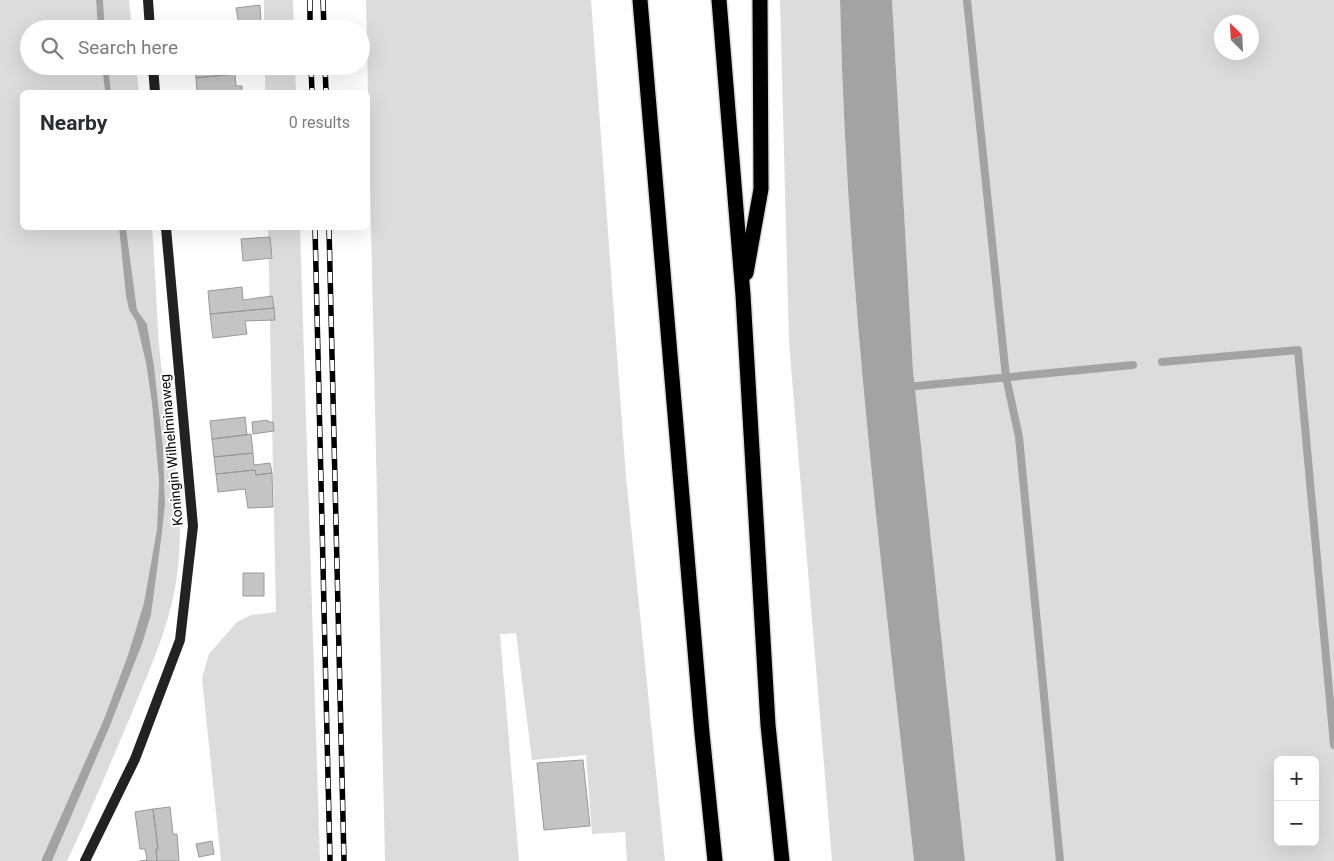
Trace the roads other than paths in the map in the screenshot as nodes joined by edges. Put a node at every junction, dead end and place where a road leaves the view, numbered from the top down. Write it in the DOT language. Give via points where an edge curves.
graph roads {
  1 [pos="148,0"];
  2 [pos="640,0"];
  3 [pos="719,0"];
  4 [pos="760,0"];
  5 [pos="149,20"];
  6 [pos="154,75"];
  7 [pos="155,90"];
  8 [pos="166,230"];
  9 [pos="743,294"];
  10 [pos="85,861"];
  11 [pos="716,861"];
  12 [pos="782,861"];
  1 -- 5 [label="main road"];
  2 -- 11 [label="highway" via="702,733"];
  3 -- 9 [label="highway"];
  4 -- 9 [label="highway" via="761,189"];
  6 -- 7 [label="main road"];
  8 -- 10 [label="main road, Koningin Wilhelminaweg" via="193,526 180,640 135,759"];
  9 -- 12 [label="highway" via="768,725"];
}
